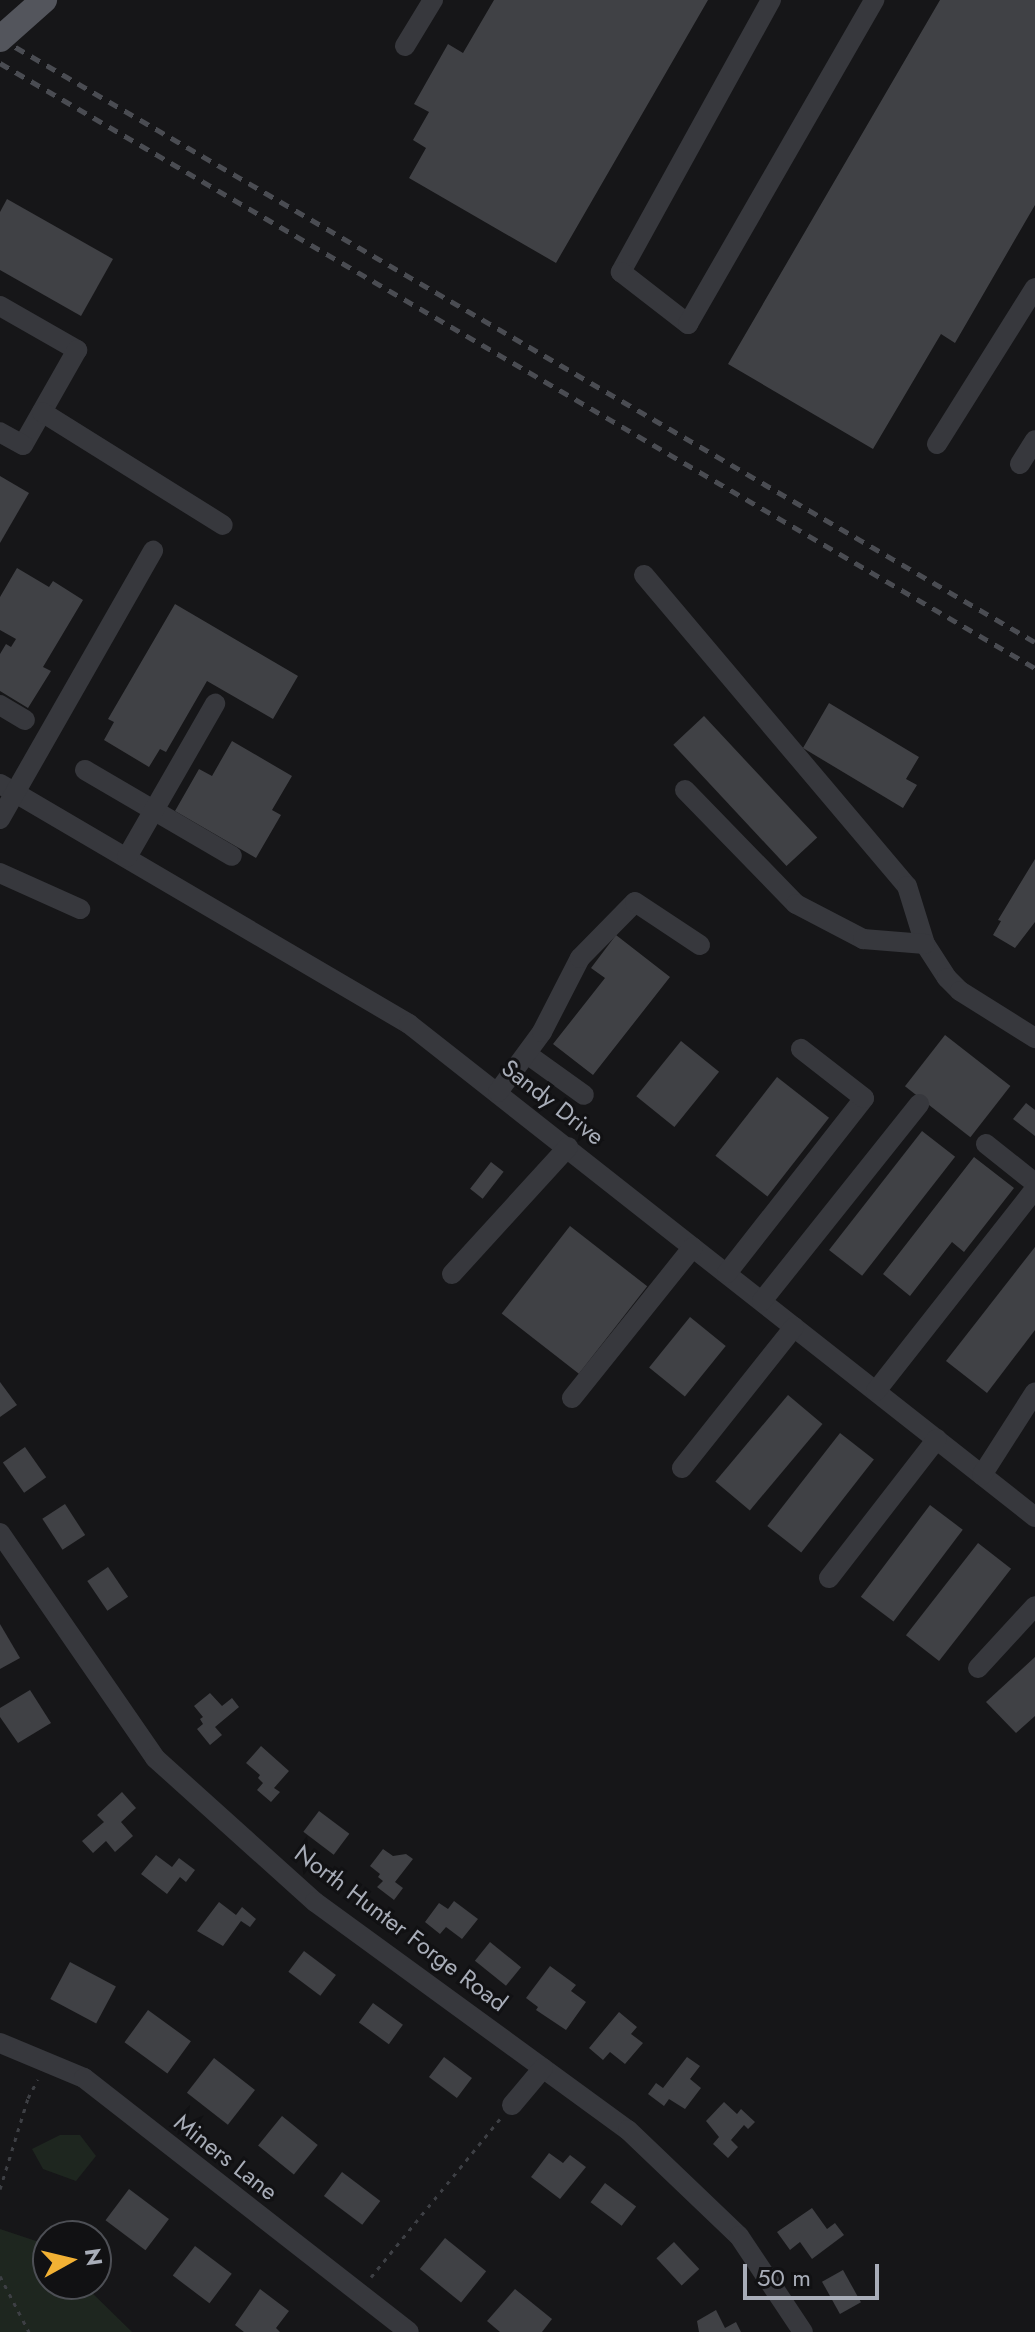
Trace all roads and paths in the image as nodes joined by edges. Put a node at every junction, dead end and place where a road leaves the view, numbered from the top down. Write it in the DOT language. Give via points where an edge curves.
graph roads {
  1 [pos="44,0"];
  2 [pos="433,0"];
  3 [pos="771,0"];
  4 [pos="874,0"];
  5 [pos="0,39"];
  6 [pos="405,46"];
  7 [pos="1035,288"];
  8 [pos="0,306"];
  9 [pos="42,412"];
  10 [pos="0,432"];
  11 [pos="1035,440"];
  12 [pos="937,444"];
  13 [pos="1020,464"];
  14 [pos="223,525"];
  15 [pos="153,551"];
  16 [pos="644,575"];
  17 [pos="215,704"];
  18 [pos="0,705"];
  19 [pos="25,720"];
  20 [pos="85,770"];
  21 [pos="7,788"];
  22 [pos="685,790"];
  23 [pos="154,811"];
  24 [pos="0,819"];
  25 [pos="232,856"];
  26 [pos="127,857"];
  27 [pos="0,873"];
  28 [pos="80,909"];
  29 [pos="925,944"];
  30 [pos="700,945"];
  31 [pos="1035,1038"];
  32 [pos="801,1049"];
  33 [pos="527,1054"];
  34 [pos="498,1092"];
  35 [pos="584,1095"];
  36 [pos="919,1104"];
  37 [pos="986,1144"];
  38 [pos="568,1147"];
  39 [pos="1035,1183"];
  40 [pos="1035,1189"];
  41 [pos="693,1247"];
  42 [pos="727,1273"];
  43 [pos="452,1274"];
  44 [pos="762,1301"];
  45 [pos="794,1327"];
  46 [pos="876,1391"];
  47 [pos="1035,1392"];
  48 [pos="572,1398"];
  49 [pos="937,1439"];
  50 [pos="682,1468"];
  51 [pos="982,1475"];
  52 [pos="1035,1517"];
  53 [pos="0,1533"];
  54 [pos="829,1578"];
  55 [pos="1035,1606"];
  56 [pos="978,1668"];
  57 [pos="0,2043"];
  58 [pos="47,2061"];
  59 [pos="543,2068"];
  60 [pos="512,2105"];
  61 [pos="0,2189"];
  62 [pos="0,2276"];
  63 [pos="358,2292"];
  64 [pos="29,2332"];
  65 [pos="409,2332"];
  66 [pos="803,2332"];
  1 -- 5 [label="main road, bridge"];
  2 -- 6 [label="street"];
  3 -- 4 [label="street" via="621,272 688,324"];
  7 -- 12 [label="street"];
  8 -- 9 [label="street" via="77,350"];
  9 -- 10 [label="street" via="23,445"];
  9 -- 14 [label="street"];
  11 -- 13 [label="street"];
  15 -- 21 [label="street"];
  16 -- 29 [label="street" via="907,886"];
  17 -- 23 [label="street"];
  18 -- 19 [label="street"];
  20 -- 23 [label="street"];
  21 -- 24 [label="street"];
  21 -- 26 [label="street, Sandy Drive"];
  22 -- 29 [label="street" via="796,904 863,939"];
  23 -- 25 [label="street"];
  23 -- 26 [label="street"];
  26 -- 34 [label="street, Sandy Drive" via="378,1004"];
  27 -- 28 [label="street"];
  29 -- 31 [label="street" via="960,991"];
  30 -- 33 [label="street" via="635,902 580,958"];
  32 -- 42 [label="street" via="864,1098"];
  33 -- 34 [label="street"];
  33 -- 35 [label="street"];
  34 -- 38 [label="street, Sandy Drive"];
  36 -- 44 [label="street"];
  37 -- 39 [label="street"];
  38 -- 41 [label="street, Sandy Drive"];
  38 -- 43 [label="street"];
  40 -- 46 [label="street"];
  41 -- 42 [label="street, Sandy Drive"];
  41 -- 48 [label="street"];
  42 -- 44 [label="street, Sandy Drive"];
  44 -- 45 [label="street, Sandy Drive"];
  45 -- 46 [label="street, Sandy Drive"];
  45 -- 50 [label="street"];
  46 -- 49 [label="street, Sandy Drive"];
  47 -- 51 [label="street"];
  49 -- 51 [label="street, Sandy Drive"];
  49 -- 54 [label="street"];
  51 -- 52 [label="street, Sandy Drive"];
  53 -- 59 [label="street, North Hunter Forge Road" via="155,1758 315,1902"];
  55 -- 56 [label="street"];
  57 -- 58 [label="street, Miners Lane"];
  58 -- 61 [label="path" via="28,2098"];
  58 -- 63 [label="street, Miners Lane" via="84,2078"];
  59 -- 60 [label="street"];
  59 -- 66 [label="street, North Hunter Forge Road" via="628,2130 739,2236"];
  60 -- 63 [label="path"];
  62 -- 64 [label="path"];
  63 -- 65 [label="street, Miners Lane"];
}
